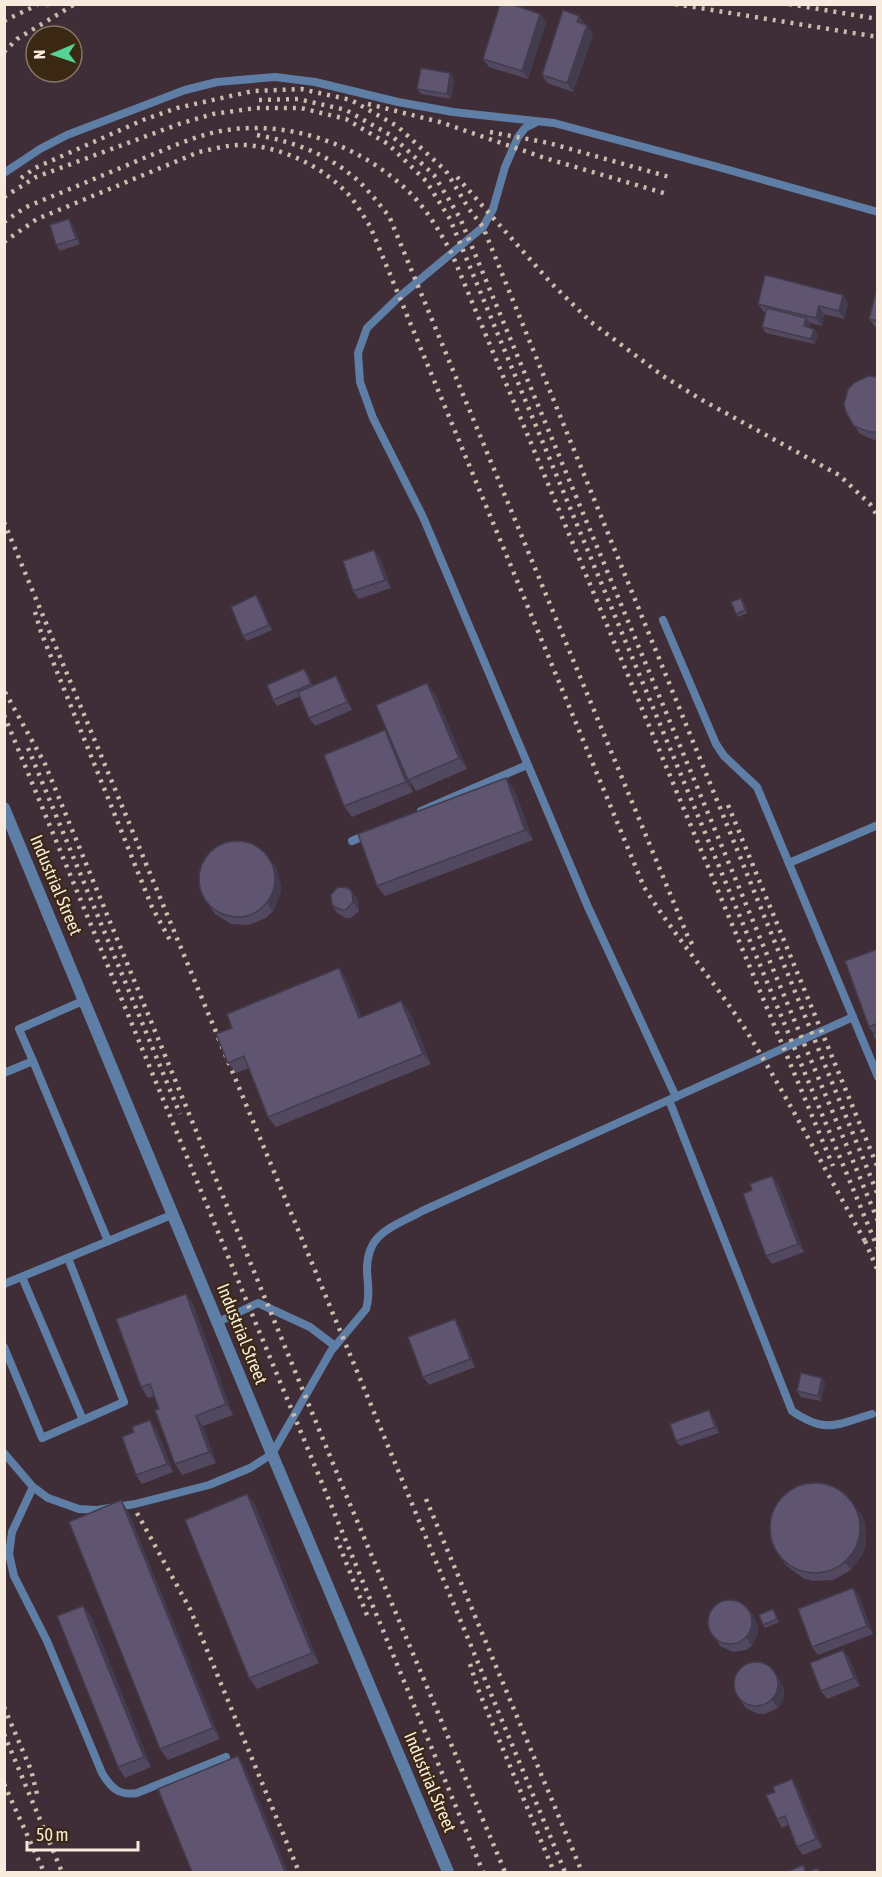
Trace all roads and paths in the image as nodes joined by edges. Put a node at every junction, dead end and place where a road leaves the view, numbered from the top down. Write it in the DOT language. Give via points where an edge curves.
graph roads {
  1 [pos="535,123"];
  2 [pos="4,173"];
  3 [pos="878,212"];
  4 [pos="663,620"];
  5 [pos="527,765"];
  6 [pos="4,808"];
  7 [pos="417,812"];
  8 [pos="878,825"];
  9 [pos="374,831"];
  10 [pos="352,841"];
  11 [pos="789,863"];
  12 [pos="85,1000"];
  13 [pos="853,1017"];
  14 [pos="33,1061"];
  15 [pos="4,1073"];
  16 [pos="878,1077"];
  17 [pos="673,1099"];
  18 [pos="174,1214"];
  19 [pos="108,1241"];
  20 [pos="68,1258"];
  21 [pos="22,1276"];
  22 [pos="4,1284"];
  23 [pos="218,1322"];
  24 [pos="335,1346"];
  25 [pos="4,1347"];
  26 [pos="872,1414"];
  27 [pos="83,1420"];
  28 [pos="4,1453"];
  29 [pos="272,1454"];
  30 [pos="33,1487"];
  31 [pos="226,1757"];
  32 [pos="448,1872"];
  1 -- 2 [label="lane" via="398,102 315,82 249,78 185,90 67,135"];
  1 -- 3 [label="lane" via="554,123"];
  1 -- 5 [label="lane" via="518,137 483,227 367,328 358,353 361,390 423,517"];
  4 -- 11 [label="lane" via="716,744 756,787"];
  5 -- 7 [label="lane"];
  5 -- 17 [label="lane"];
  6 -- 12 [label="street, Industrial Street"];
  8 -- 11 [label="lane"];
  9 -- 10 [label="lane"];
  11 -- 13 [label="lane"];
  12 -- 14 [label="lane" via="19,1029"];
  12 -- 18 [label="street, Industrial Street"];
  13 -- 16 [label="lane"];
  13 -- 17 [label="lane"];
  14 -- 15 [label="lane"];
  14 -- 19 [label="lane"];
  17 -- 24 [label="lane" via="422,1211 375,1239 367,1257 366,1309"];
  17 -- 26 [label="lane" via="792,1411 810,1423 830,1427"];
  18 -- 19 [label="lane"];
  18 -- 23 [label="street, Industrial Street"];
  19 -- 20 [label="lane"];
  20 -- 21 [label="lane"];
  20 -- 27 [label="lane" via="124,1402"];
  21 -- 22 [label="lane"];
  21 -- 27 [label="lane"];
  23 -- 24 [label="lane" via="258,1303 310,1327"];
  23 -- 29 [label="street, Industrial Street"];
  24 -- 29 [label="lane"];
  25 -- 27 [label="lane" via="42,1438"];
  28 -- 30 [label="lane"];
  29 -- 30 [label="lane" via="209,1485 97,1510 62,1504"];
  29 -- 32 [label="street, Industrial Street"];
  30 -- 31 [label="lane" via="12,1532 9,1554 14,1576 47,1641 108,1784 126,1795 137,1793"];
}
